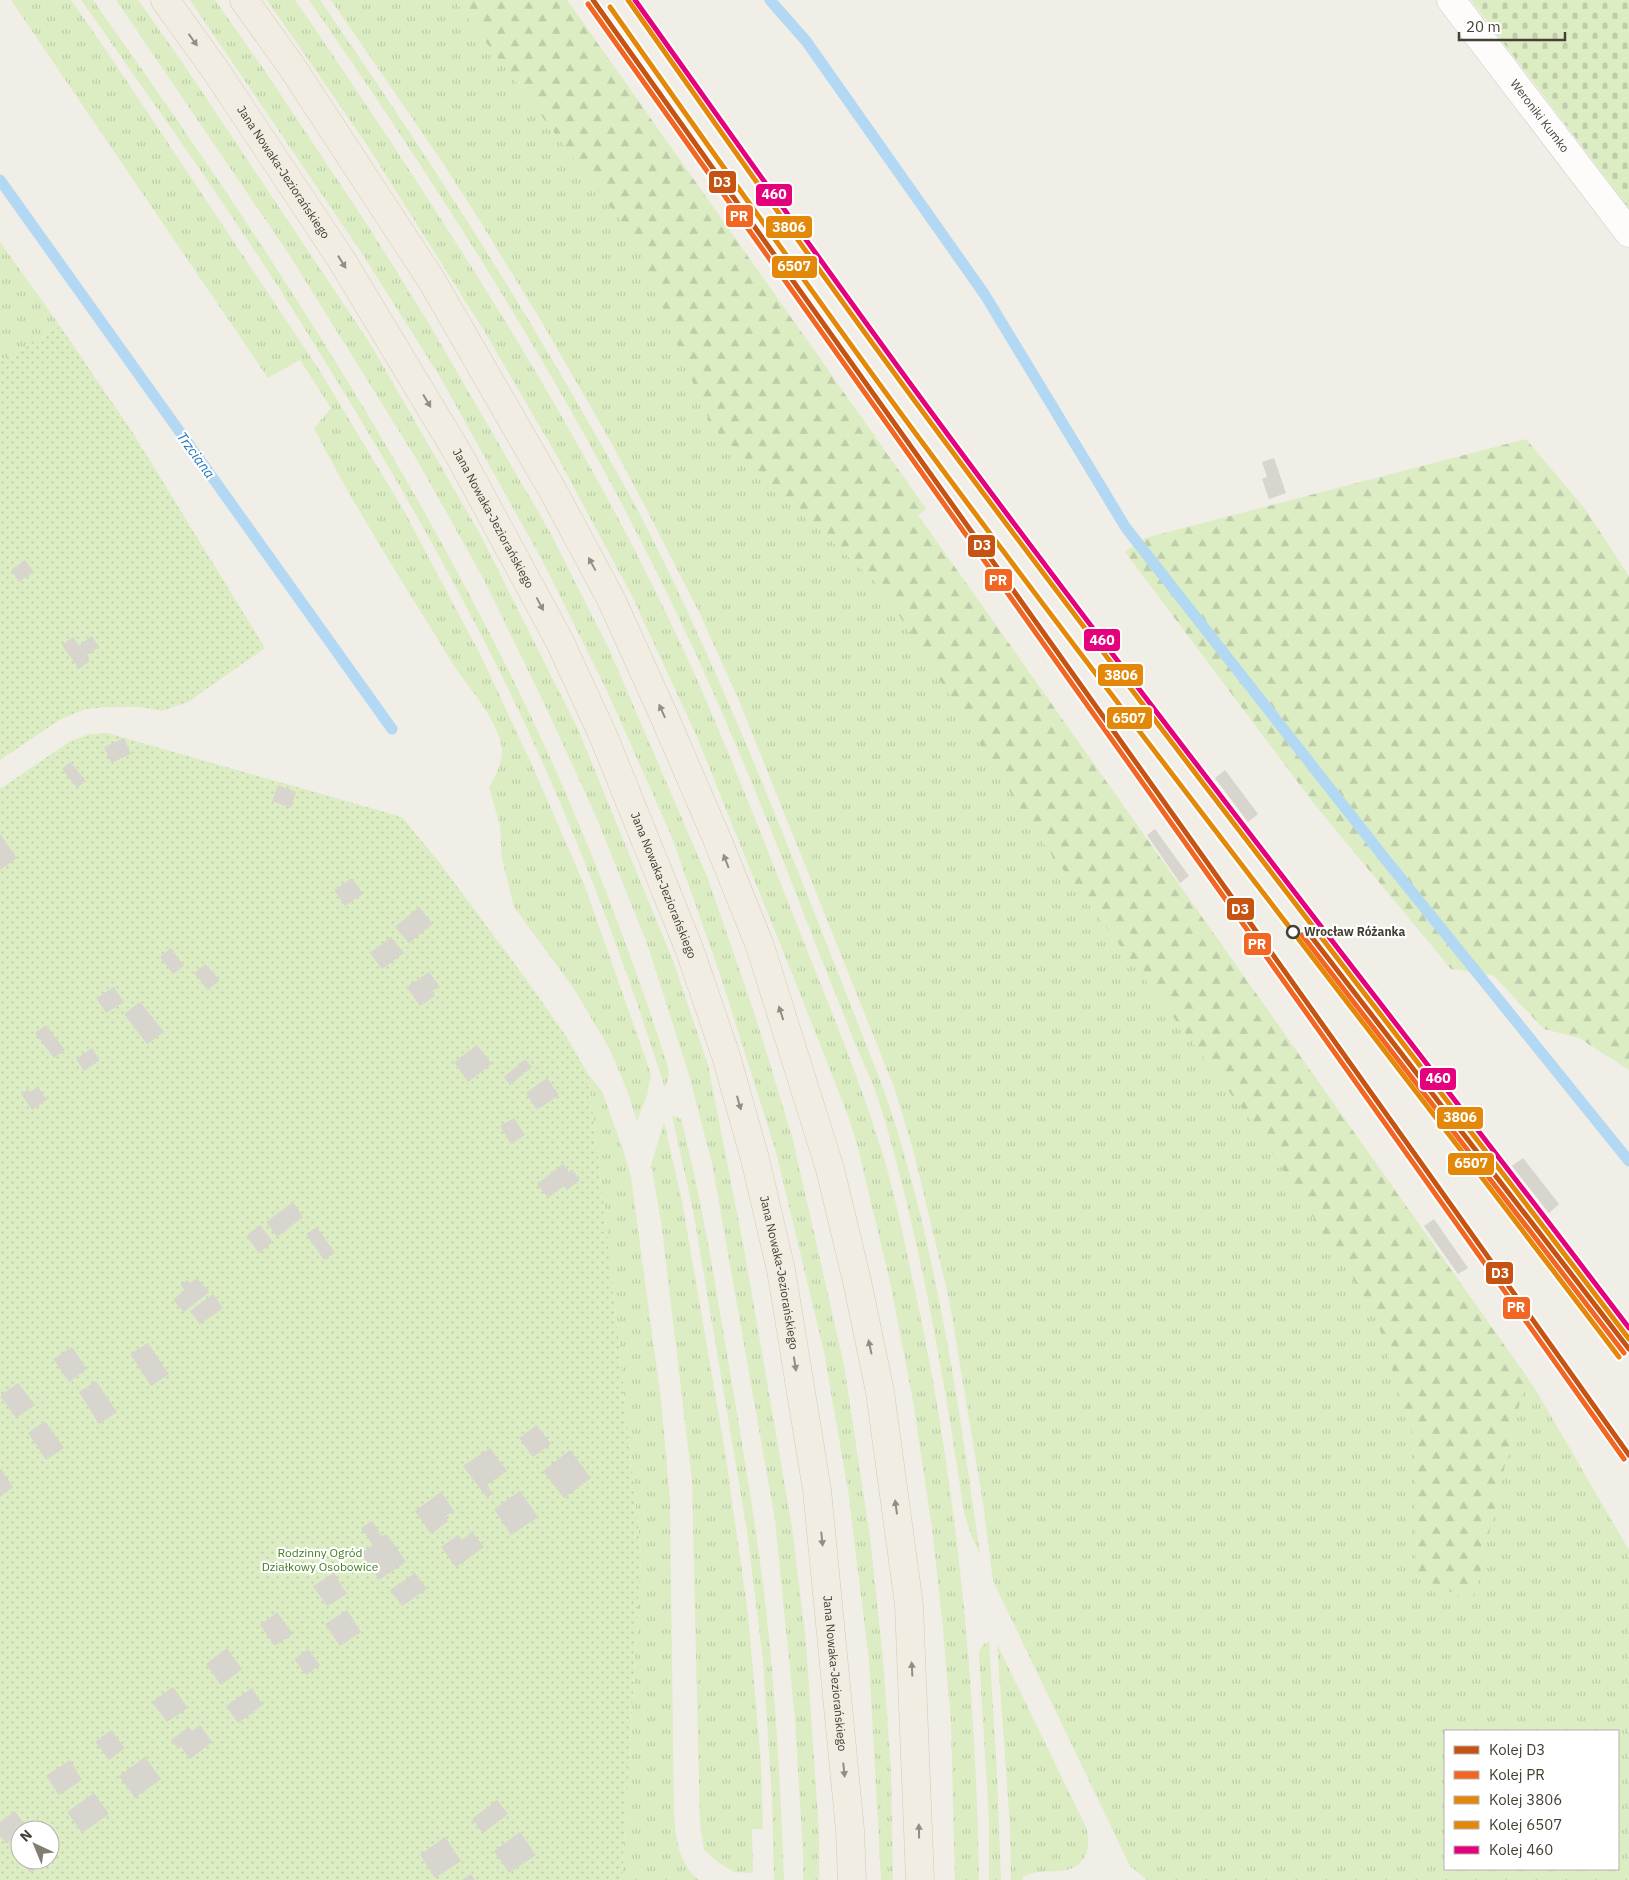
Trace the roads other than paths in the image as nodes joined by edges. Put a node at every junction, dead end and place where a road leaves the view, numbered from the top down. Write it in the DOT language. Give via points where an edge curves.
graph roads {
  1 [pos="165,0"];
  2 [pos="244,0"];
  3 [pos="1451,0"];
  4 [pos="1629,233"];
  5 [pos="852,1880"];
  6 [pos="920,1880"];
  1 -- 5 [label="main road, Jana Nowaka-Jeziorańskiego, one-way" via="335,251 460,455 560,642 608,749 690,951 726,1056 750,1140 781,1270 817,1490 850,1820"];
  6 -- 2 [label="main road, one-way" via="909,1605 880,1392 830,1169 760,946 717,839 611,599 553,491 432,281 292,67"];
  3 -- 4 [label="lane, Weroniki Kumko"];
}
